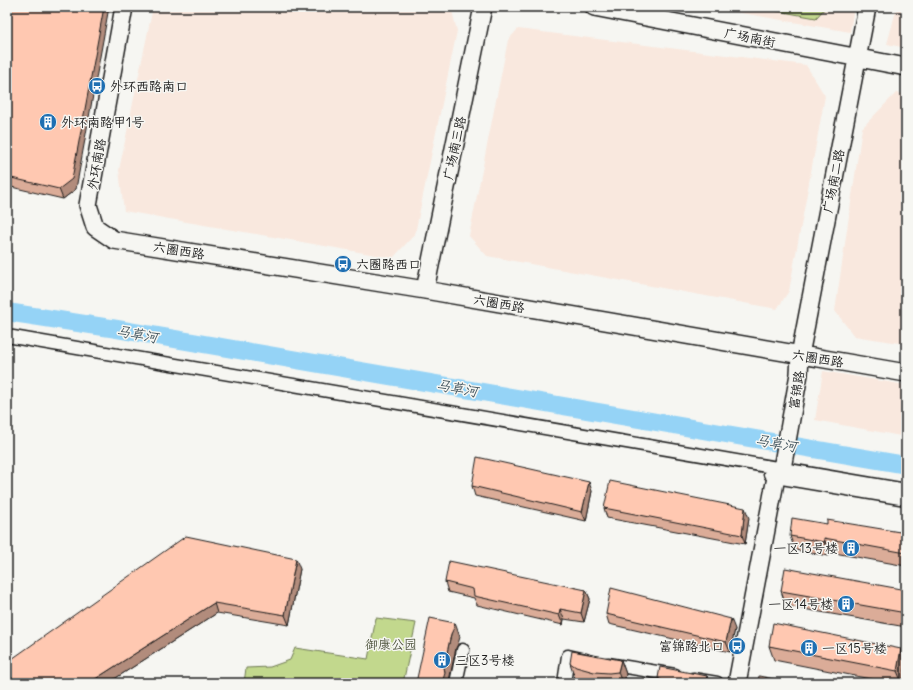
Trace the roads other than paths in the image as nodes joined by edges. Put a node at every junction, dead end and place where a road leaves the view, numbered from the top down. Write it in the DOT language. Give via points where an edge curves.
graph roads {
  1 [pos="124,7"];
  2 [pos="483,7"];
  3 [pos="594,7"];
  4 [pos="867,7"];
  5 [pos="857,57"];
  6 [pos="906,67"];
  7 [pos="95,226"];
  8 [pos="425,290"];
  9 [pos="7,336"];
  10 [pos="800,356"];
  11 [pos="906,373"];
  12 [pos="777,468"];
  13 [pos="906,490"];
  14 [pos="906,499"];
  15 [pos="463,650"];
  16 [pos="456,683"];
  17 [pos="564,683"];
  18 [pos="717,683"];
  19 [pos="737,683"];
  1 -- 7 [label="street, 外环南路" via="88,205"];
  2 -- 8 [label="street, 广场南三路"];
  3 -- 5 [label="street, 广场南街"];
  4 -- 5 [label="street, 广场南二路"];
  5 -- 6 [label="street, 广场南街"];
  5 -- 10 [label="street, 广场南二路"];
  7 -- 8 [label="street, 六圈西路" via="114,240"];
  8 -- 10 [label="street, 六圈西路"];
  9 -- 12 [label="street"];
  10 -- 11 [label="street, 六圈西路"];
  10 -- 12 [label="street, 富锦路" via="799,374 783,430"];
  12 -- 13 [label="street"];
  12 -- 14 [label="street"];
  12 -- 19 [label="street, 富锦路"];
  15 -- 16 [label="street"];
  17 -- 18 [label="street" via="568,656"];
}
